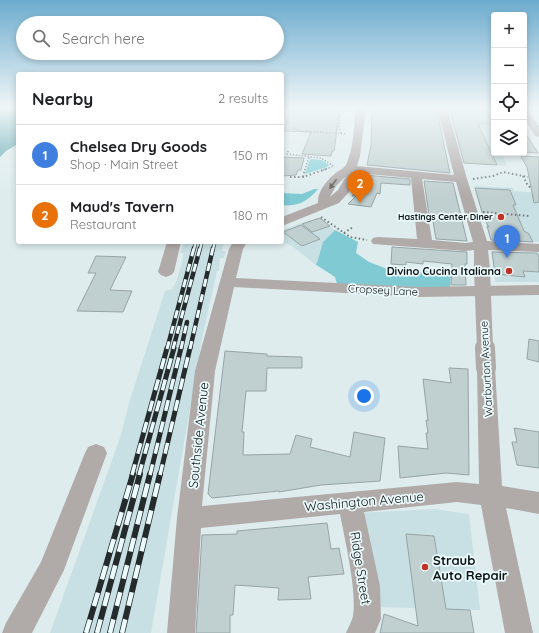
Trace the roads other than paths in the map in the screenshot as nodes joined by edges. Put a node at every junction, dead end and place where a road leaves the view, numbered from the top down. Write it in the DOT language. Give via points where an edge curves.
graph roads {
  1 [pos="357,137"];
  2 [pos="450,137"];
  3 [pos="350,169"];
  4 [pos="416,175"];
  5 [pos="461,179"];
  6 [pos="284,211"];
  7 [pos="301,215"];
  8 [pos="284,221"];
  9 [pos="375,241"];
  10 [pos="174,244"];
  11 [pos="239,244"];
  12 [pos="426,244"];
  13 [pos="481,245"];
  14 [pos="539,248"];
  15 [pos="166,272"];
  16 [pos="228,282"];
  17 [pos="539,290"];
  18 [pos="96,453"];
  19 [pos="491,495"];
  20 [pos="350,502"];
  21 [pos="539,503"];
  22 [pos="189,518"];
  23 [pos="16,633"];
  24 [pos="181,633"];
  25 [pos="360,633"];
  26 [pos="519,633"];
  1 -- 3 [label="street"];
  2 -- 5 [label="street, Warburton Avenue"];
  3 -- 4 [label="street"];
  3 -- 7 [label="street" via="353,174 343,192 335,200"];
  4 -- 5 [label="street"];
  4 -- 12 [label="street"];
  5 -- 13 [label="street, Warburton Avenue"];
  6 -- 7 [label="street"];
  7 -- 8 [label="street"];
  9 -- 12 [label="street"];
  10 -- 15 [label="street"];
  11 -- 16 [label="street, Southside Avenue"];
  12 -- 13 [label="street" via="465,247"];
  13 -- 14 [label="street"];
  13 -- 19 [label="street, Warburton Avenue, bridge"];
  16 -- 17 [label="street, Cropsey Lane" via="419,292"];
  16 -- 22 [label="street, Southside Avenue" via="205,371"];
  18 -- 23 [label="street" via="51,570"];
  19 -- 20 [label="street, Washington Avenue" via="456,492"];
  19 -- 21 [label="street, Washington Avenue"];
  19 -- 26 [label="street, Warburton Avenue"];
  20 -- 22 [label="street, Washington Avenue"];
  20 -- 25 [label="street, Ridge Street" via="366,586 367,619"];
  22 -- 24 [label="street, Southside Avenue"];
}
